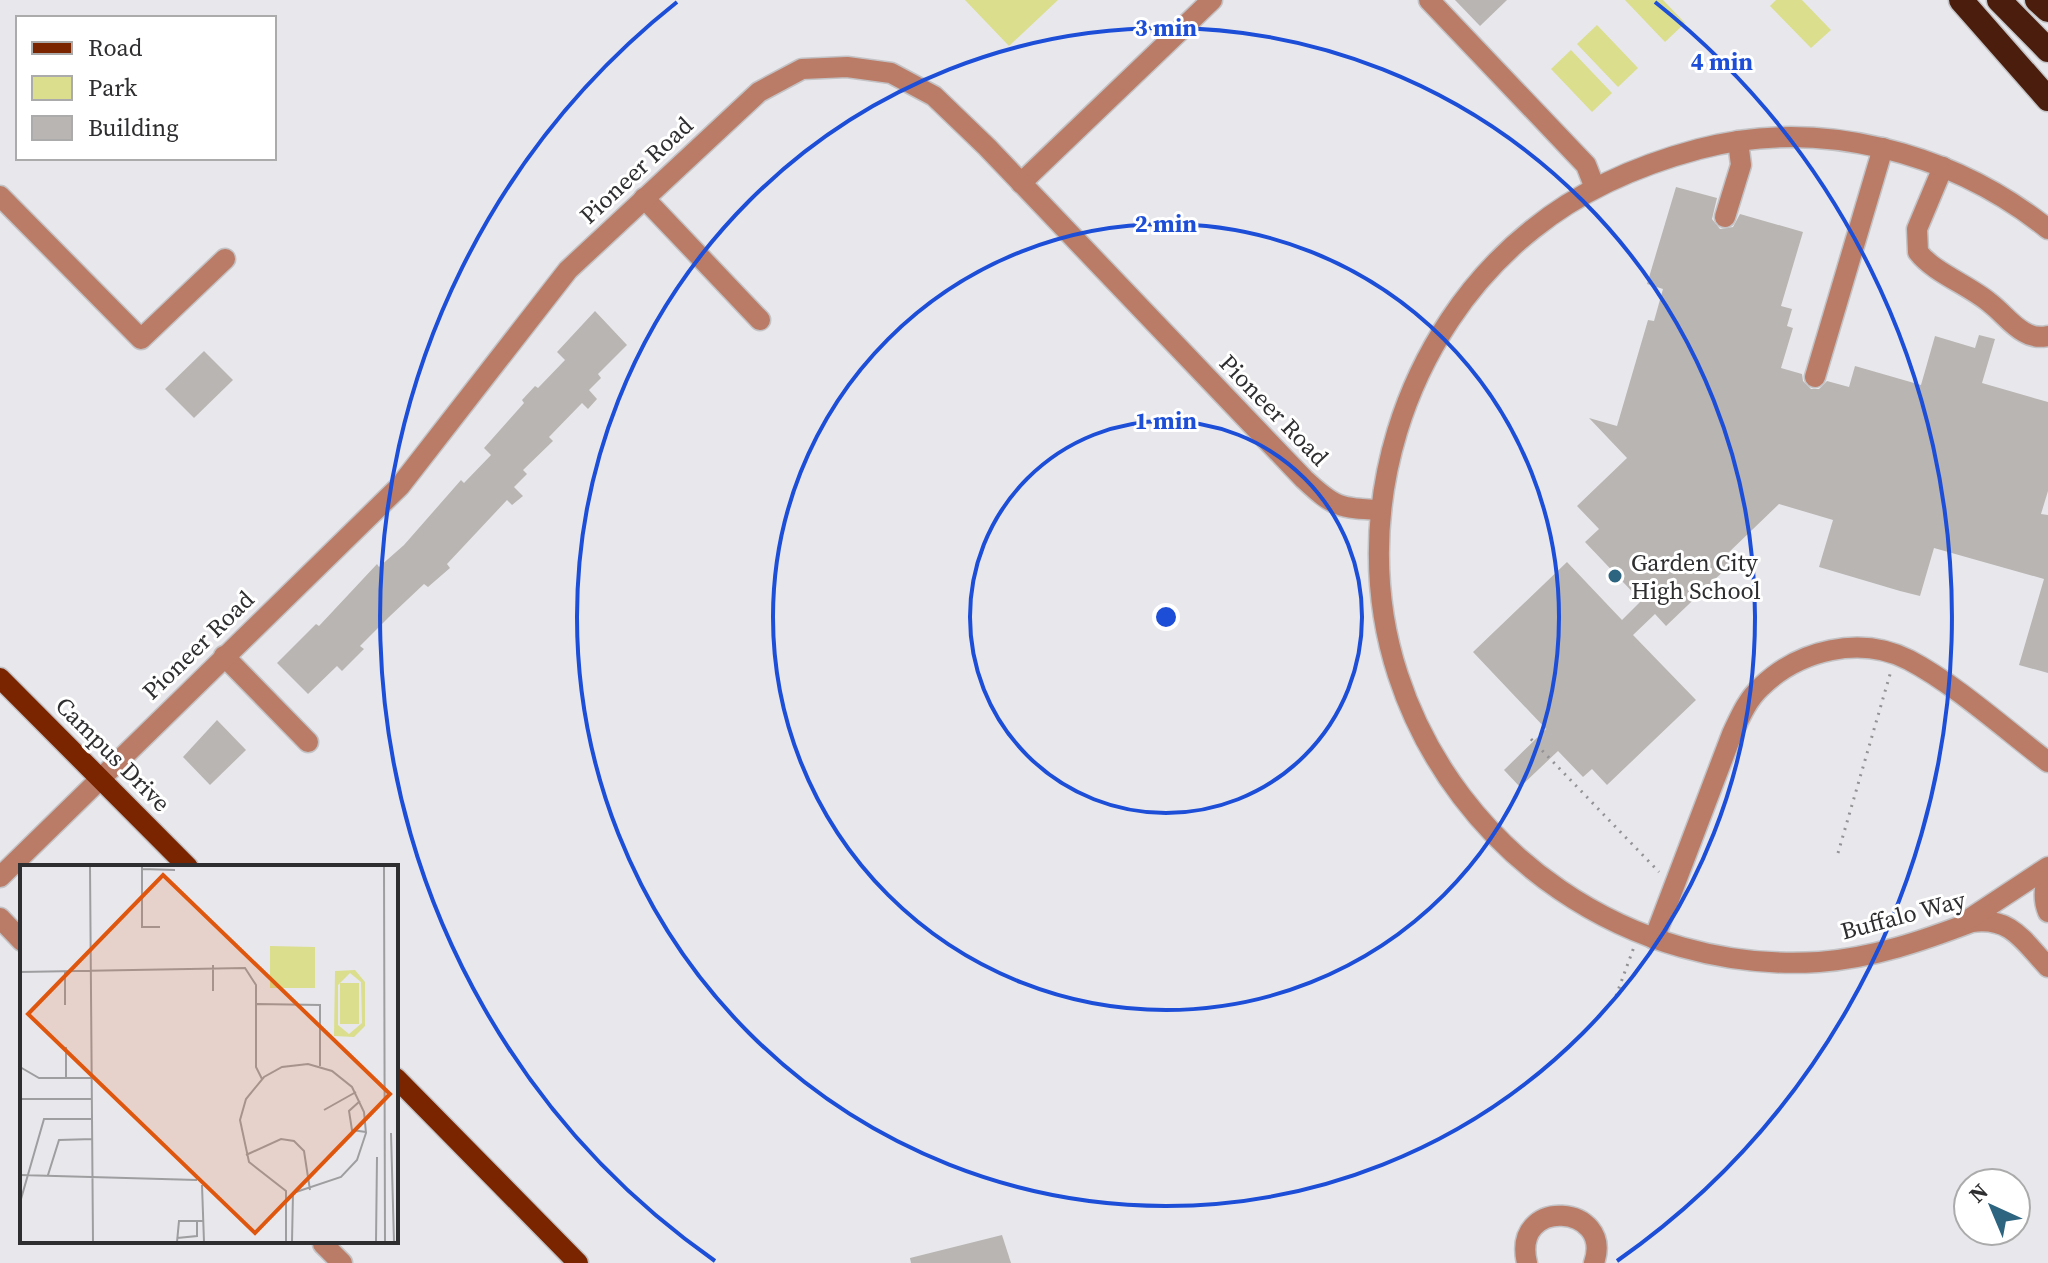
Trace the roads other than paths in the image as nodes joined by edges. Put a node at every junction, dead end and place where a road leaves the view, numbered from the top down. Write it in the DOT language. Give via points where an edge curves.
graph roads {
  1 [pos="1212,0"];
  2 [pos="1429,0"];
  3 [pos="1961,0"];
  4 [pos="1999,0"];
  5 [pos="2037,0"];
  6 [pos="2048,10"];
  7 [pos="2048,50"];
  8 [pos="2048,99"];
  9 [pos="1738,141"];
  10 [pos="1883,148"];
  11 [pos="1943,167"];
  12 [pos="1021,183"];
  13 [pos="1595,188"];
  14 [pos="0,196"];
  15 [pos="644,198"];
  16 [pos="1725,217"];
  17 [pos="2048,229"];
  18 [pos="225,259"];
  19 [pos="760,320"];
  20 [pos="2048,336"];
  21 [pos="1815,377"];
  22 [pos="1381,510"];
  23 [pos="224,656"];
  24 [pos="0,678"];
  25 [pos="308,742"];
  26 [pos="2048,762"];
  27 [pos="100,777"];
  28 [pos="186,865"];
  29 [pos="2048,867"];
  30 [pos="2048,876"];
  31 [pos="0,877"];
  32 [pos="2048,912"];
  33 [pos="0,918"];
  34 [pos="1952,930"];
  35 [pos="20,939"];
  36 [pos="1644,943"];
  37 [pos="2048,967"];
  38 [pos="398,1080"];
  39 [pos="323,1244"];
  40 [pos="342,1263"];
  41 [pos="578,1263"];
  42 [pos="1527,1263"];
  43 [pos="1594,1263"];
  1 -- 12 [label="street"];
  2 -- 13 [label="street" via="1586,165"];
  3 -- 8 [label="highway"];
  4 -- 7 [label="highway"];
  5 -- 6 [label="highway"];
  9 -- 10 [label="street, Buffalo Way" via="1797,137"];
  9 -- 13 [label="street, Buffalo Way" via="1669,157"];
  9 -- 16 [label="street" via="1741,165"];
  10 -- 11 [label="street, Buffalo Way"];
  10 -- 21 [label="street"];
  11 -- 17 [label="street, Buffalo Way" via="2009,201"];
  11 -- 20 [label="street" via="1917,229 1918,252 2024,333"];
  12 -- 15 [label="street, Pioneer Road" via="934,96 891,73 847,67 802,69 759,92"];
  12 -- 22 [label="street, Pioneer Road" via="1330,503"];
  13 -- 22 [label="street, Buffalo Way" via="1531,230 1448,320 1401,416"];
  14 -- 18 [label="street" via="141,339"];
  15 -- 19 [label="street"];
  15 -- 23 [label="street, Pioneer Road" via="568,270 400,486"];
  22 -- 36 [label="street, Buffalo Way" via="1379,572 1388,640 1411,709 1444,773 1487,828 1536,874"];
  23 -- 25 [label="street"];
  23 -- 27 [label="street, Pioneer Road"];
  24 -- 27 [label="main road, Campus Drive"];
  26 -- 36 [label="street" via="1907,659 1850,648 1816,653 1787,666 1745,707"];
  27 -- 28 [label="main road, Campus Drive"];
  27 -- 31 [label="street, Pioneer Road"];
  29 -- 34 [label="street"];
  30 -- 32 [label="street"];
  33 -- 35 [label="street"];
  34 -- 36 [label="street, Buffalo Way" via="1885,952 1807,962 1740,960"];
  34 -- 37 [label="street, Buffalo Way" via="1972,922 2001,922"];
  38 -- 41 [label="main road"];
  39 -- 40 [label="street"];
  42 -- 43 [label="street" via="1525,1241 1531,1230 1562,1214 1592,1232"];
}
